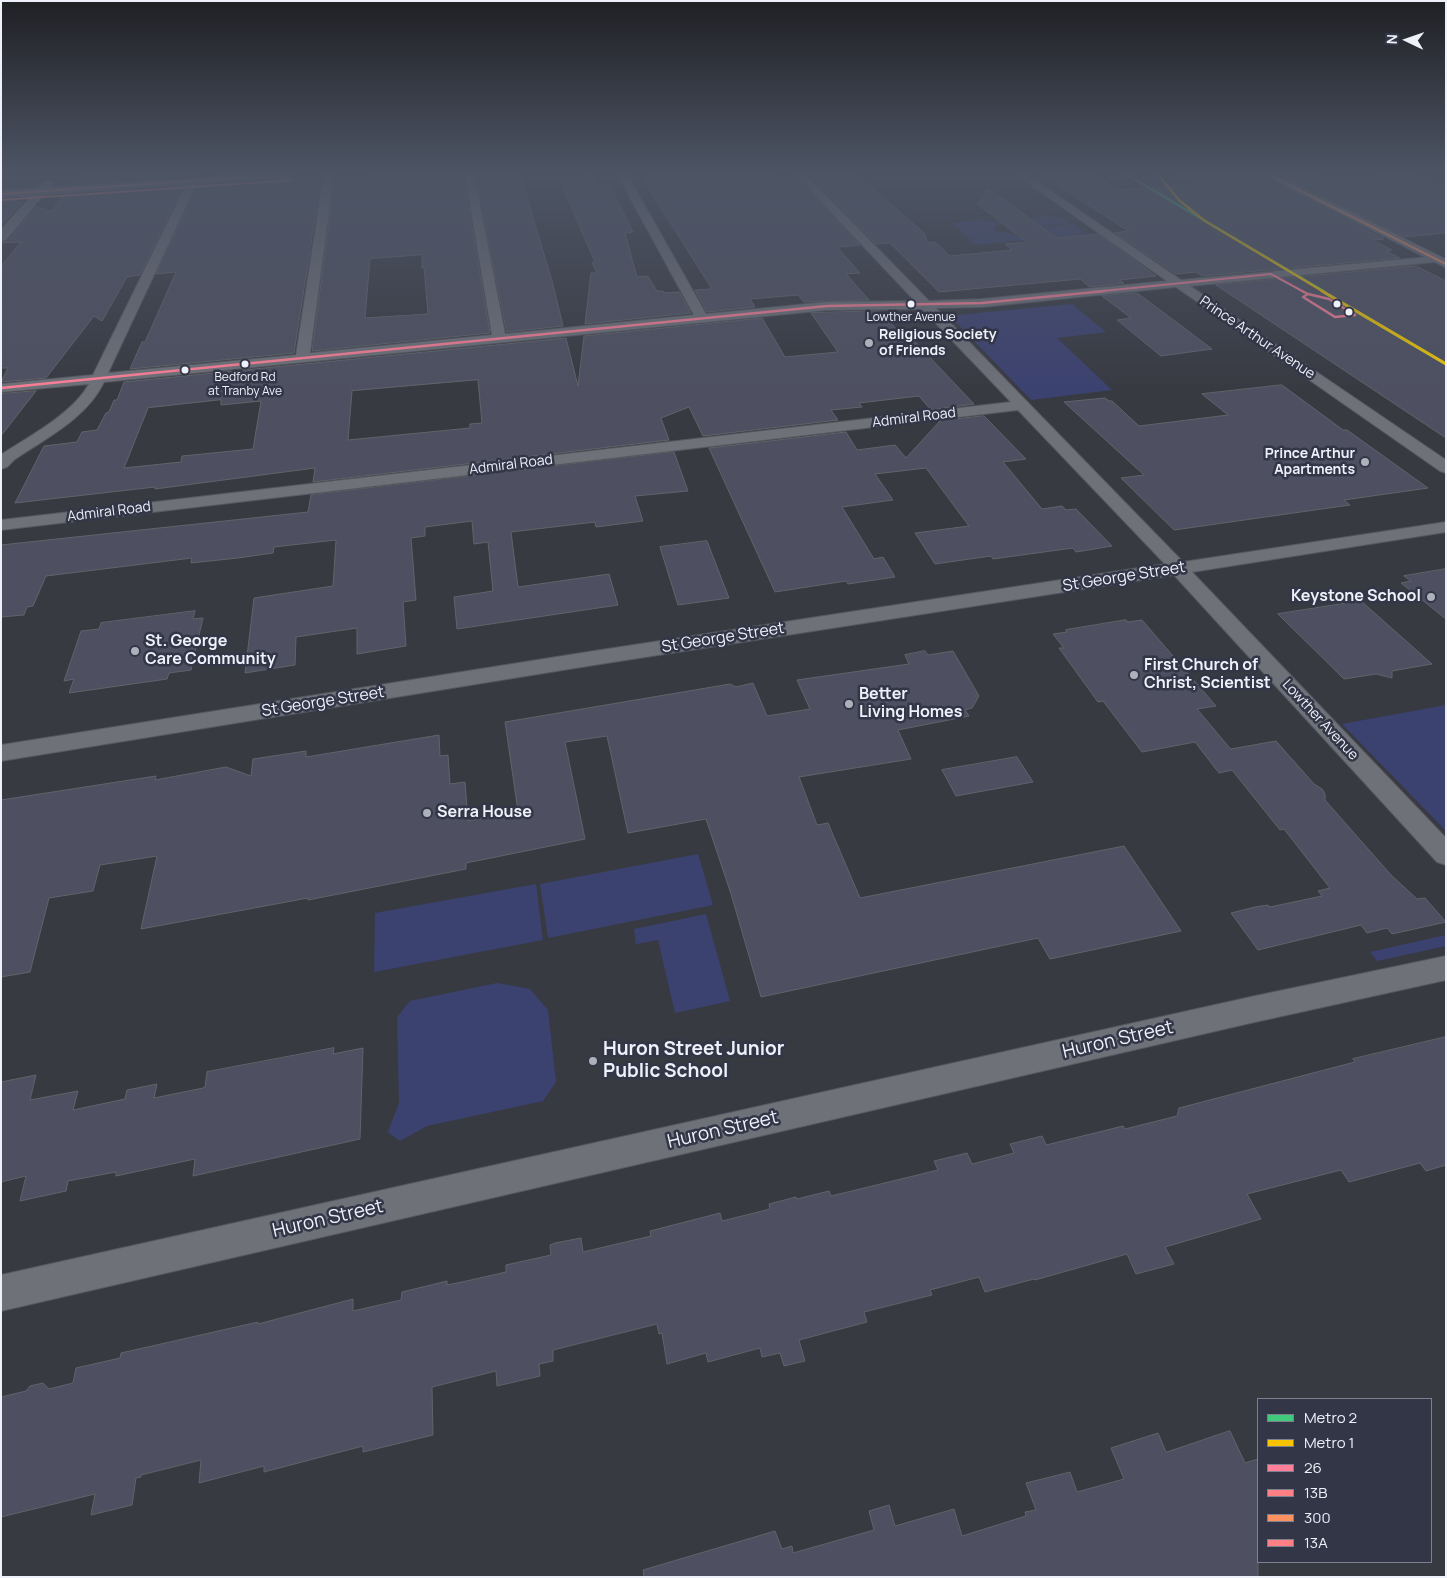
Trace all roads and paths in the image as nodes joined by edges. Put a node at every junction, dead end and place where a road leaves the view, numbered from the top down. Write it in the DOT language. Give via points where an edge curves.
graph roads {
  1 [pos="161,248"];
  2 [pos="318,248"];
  3 [pos="482,248"];
  4 [pos="663,248"];
  5 [pos="870,248"];
  6 [pos="1125,248"];
  7 [pos="1413,248"];
  8 [pos="1440,261"];
  9 [pos="1177,284"];
  10 [pos="926,306"];
  11 [pos="702,318"];
  12 [pos="499,339"];
  13 [pos="302,358"];
  14 [pos="98,379"];
  15 [pos="1,388"];
  16 [pos="1022,405"];
  17 [pos="1,464"];
  18 [pos="1446,468"];
  19 [pos="1,525"];
  20 [pos="1446,527"];
  21 [pos="1178,569"];
  22 [pos="1,752"];
  23 [pos="1446,855"];
  24 [pos="1446,968"];
  25 [pos="1,1293"];
  1 -- 14 [label="street"];
  2 -- 13 [label="street"];
  3 -- 12 [label="street"];
  4 -- 11 [label="street"];
  5 -- 10 [label="street, Lowther Avenue"];
  6 -- 9 [label="street, Prince Arthur Avenue"];
  7 -- 8 [label="main road"];
  8 -- 9 [label="street"];
  9 -- 10 [label="street"];
  9 -- 18 [label="street, Prince Arthur Avenue"];
  10 -- 11 [label="street" via="827,306"];
  10 -- 16 [label="street, Lowther Avenue"];
  11 -- 12 [label="street"];
  12 -- 13 [label="street"];
  13 -- 14 [label="street"];
  14 -- 15 [label="street"];
  14 -- 17 [label="street" via="77,410"];
  16 -- 19 [label="street, Admiral Road"];
  16 -- 21 [label="street, Lowther Avenue"];
  20 -- 21 [label="street, St George Street"];
  21 -- 22 [label="street, St George Street"];
  21 -- 23 [label="street, Lowther Avenue"];
  24 -- 25 [label="street, Huron Street"];
}
